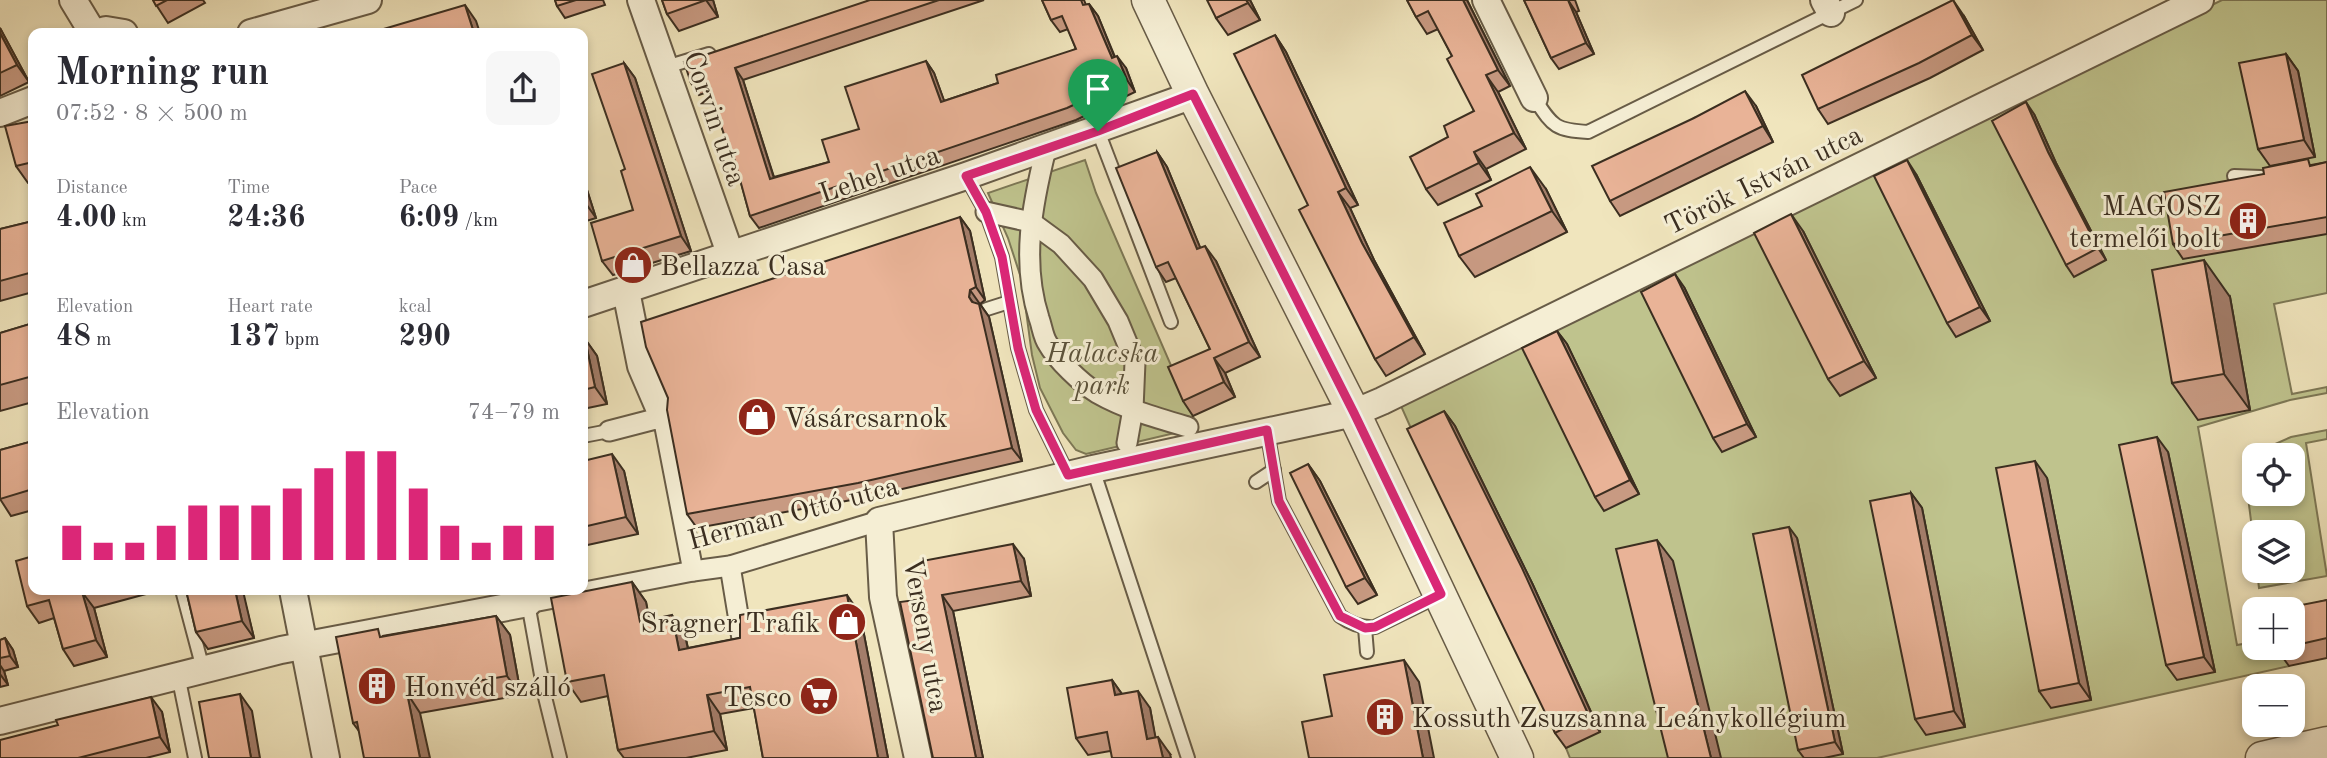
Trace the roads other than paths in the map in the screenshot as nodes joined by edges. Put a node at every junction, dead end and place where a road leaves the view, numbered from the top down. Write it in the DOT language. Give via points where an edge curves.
graph roads {
  1 [pos="73,0"];
  2 [pos="368,0"];
  3 [pos="641,0"];
  4 [pos="1148,0"];
  5 [pos="1486,0"];
  6 [pos="1857,0"];
  7 [pos="2200,0"];
  8 [pos="1827,6"];
  9 [pos="91,28"];
  10 [pos="269,28"];
  11 [pos="724,49"];
  12 [pos="666,67"];
  13 [pos="1193,94"];
  14 [pos="1534,98"];
  15 [pos="28,102"];
  16 [pos="0,113"];
  17 [pos="1098,131"];
  18 [pos="1046,149"];
  19 [pos="966,176"];
  20 [pos="2234,176"];
  21 [pos="2269,176"];
  22 [pos="986,212"];
  23 [pos="1031,222"];
  24 [pos="731,256"];
  25 [pos="626,291"];
  26 [pos="588,302"];
  27 [pos="1009,302"];
  28 [pos="987,309"];
  29 [pos="1171,321"];
  30 [pos="1133,409"];
  31 [pos="1354,413"];
  32 [pos="663,417"];
  33 [pos="1188,427"];
  34 [pos="1267,430"];
  35 [pos="609,431"];
  36 [pos="588,435"];
  37 [pos="1127,443"];
  38 [pos="1273,470"];
  39 [pos="1081,472"];
  40 [pos="1256,482"];
  41 [pos="879,521"];
  42 [pos="730,566"];
  43 [pos="693,571"];
  44 [pos="588,591"];
  45 [pos="1441,594"];
  46 [pos="183,595"];
  47 [pos="294,595"];
  48 [pos="569,595"];
  49 [pos="528,603"];
  50 [pos="1365,628"];
  51 [pos="304,645"];
  52 [pos="743,645"];
  53 [pos="1367,652"];
  54 [pos="191,672"];
  55 [pos="0,721"];
  56 [pos="2327,743"];
  57 [pos="195,758"];
  58 [pos="326,758"];
  59 [pos="560,758"];
  60 [pos="918,758"];
  61 [pos="1188,758"];
  62 [pos="1517,758"];
  63 [pos="2262,758"];
  1 -- 9 [label="street"];
  2 -- 10 [label="street"];
  3 -- 12 [label="street, Corvin utca"];
  4 -- 13 [label="street"];
  5 -- 14 [label="street"];
  6 -- 8 [label="lane"];
  7 -- 31 [label="street, Török István utca"];
  8 -- 14 [label="lane" via="1588,132 1563,130"];
  11 -- 12 [label="lane"];
  12 -- 24 [label="street, Corvin utca"];
  13 -- 17 [label="street, Lehel utca"];
  13 -- 31 [label="street"];
  15 -- 16 [label="street"];
  17 -- 18 [label="street, Lehel utca"];
  17 -- 29 [label="lane"];
  18 -- 19 [label="street, Lehel utca"];
  18 -- 23 [label="street"];
  19 -- 22 [label="lane"];
  19 -- 24 [label="street, Lehel utca"];
  20 -- 21 [label="lane"];
  22 -- 23 [label="street"];
  22 -- 27 [label="lane" via="1002,257"];
  23 -- 30 [label="street" via="1061,244 1093,279 1118,321 1135,362"];
  23 -- 30 [label="street" via="1030,273 1047,344 1097,393"];
  24 -- 25 [label="street, Lehel utca"];
  25 -- 26 [label="street, Lehel utca"];
  25 -- 32 [label="street" via="642,366"];
  27 -- 28 [label="lane"];
  27 -- 39 [label="lane" via="1036,410"];
  30 -- 33 [label="street"];
  30 -- 37 [label="street"];
  31 -- 34 [label="street, Herman Ottó utca"];
  31 -- 45 [label="street"];
  32 -- 35 [label="street"];
  32 -- 43 [label="street"];
  34 -- 38 [label="lane"];
  34 -- 39 [label="street, Herman Ottó utca"];
  35 -- 36 [label="lane"];
  38 -- 40 [label="lane"];
  38 -- 50 [label="lane" via="1279,501 1340,616"];
  39 -- 41 [label="street, Herman Ottó utca"];
  39 -- 61 [label="lane"];
  41 -- 42 [label="street, Herman Ottó utca"];
  41 -- 60 [label="street, Verseny utca" via="883,597"];
  42 -- 43 [label="street, Herman Ottó utca"];
  42 -- 52 [label="street"];
  43 -- 44 [label="street, Herman Ottó utca"];
  45 -- 50 [label="lane" via="1387,623"];
  45 -- 62 [label="street"];
  46 -- 54 [label="lane"];
  47 -- 51 [label="street"];
  48 -- 49 [label="street, Herman Ottó utca"];
  49 -- 51 [label="street, Herman Ottó utca"];
  49 -- 59 [label="lane"];
  50 -- 53 [label="lane"];
  51 -- 54 [label="street, Herman Ottó utca"];
  51 -- 58 [label="street"];
  54 -- 55 [label="street, Herman Ottó utca"];
  54 -- 57 [label="lane"];
  56 -- 63 [label="street"];
}
